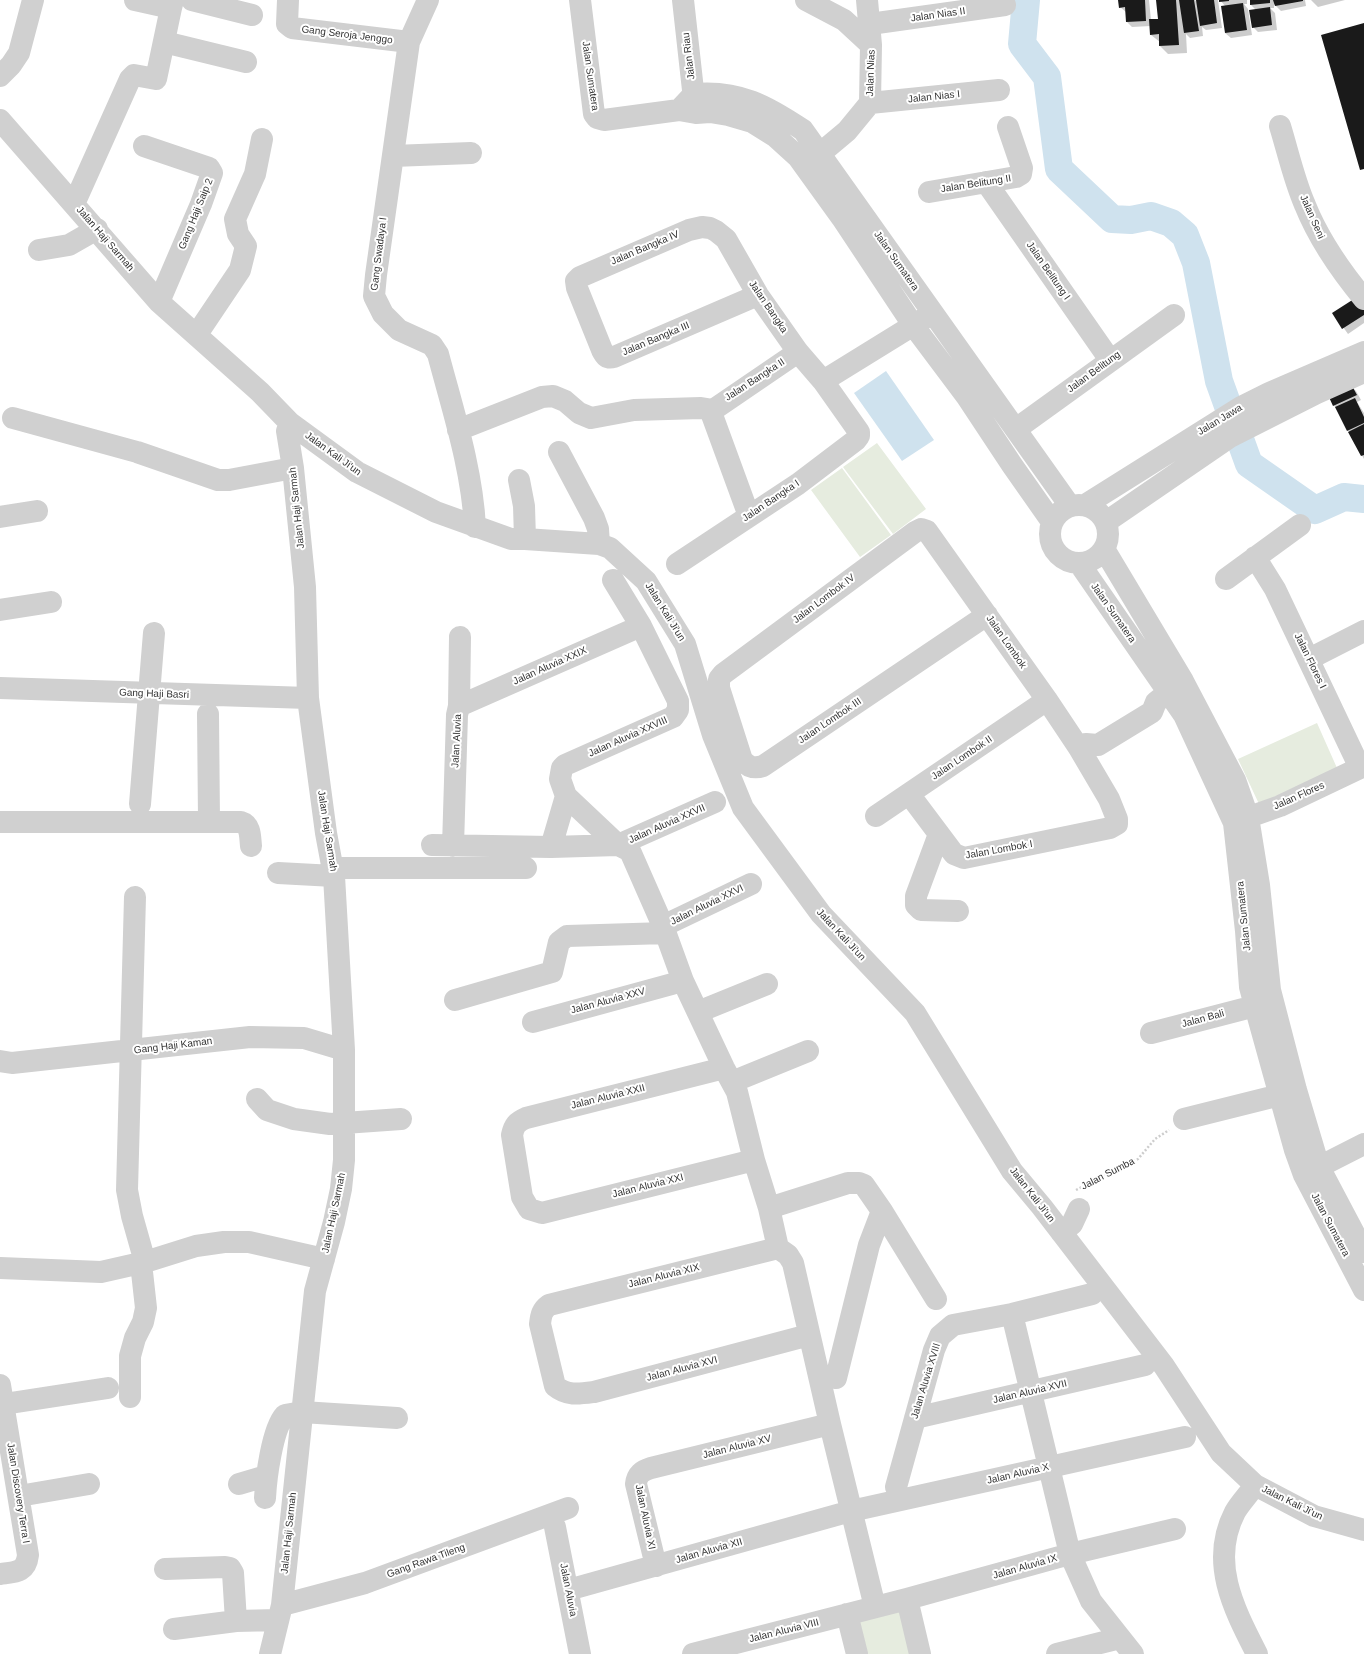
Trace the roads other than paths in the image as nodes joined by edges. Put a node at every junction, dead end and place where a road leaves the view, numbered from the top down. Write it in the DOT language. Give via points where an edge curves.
graph roads {
  1 [pos="33,0"];
  2 [pos="135,0"];
  3 [pos="192,0"];
  4 [pos="288,0"];
  5 [pos="428,0"];
  6 [pos="580,0"];
  7 [pos="683,0"];
  8 [pos="806,0"];
  9 [pos="867,0"];
  10 [pos="172,4"];
  11 [pos="1005,6"];
  12 [pos="252,15"];
  13 [pos="871,34"];
  14 [pos="164,42"];
  15 [pos="409,42"];
  16 [pos="246,62"];
  17 [pos="0,76"];
  18 [pos="999,90"];
  19 [pos="870,103"];
  20 [pos="689,106"];
  21 [pos="0,120"];
  22 [pos="1280,126"];
  23 [pos="1008,127"];
  24 [pos="262,139"];
  25 [pos="144,146"];
  26 [pos="471,153"];
  27 [pos="393,156"];
  28 [pos="812,160"];
  29 [pos="986,182"];
  30 [pos="929,192"];
  31 [pos="74,204"];
  32 [pos="97,229"];
  33 [pos="716,231"];
  34 [pos="39,250"];
  35 [pos="576,281"];
  36 [pos="758,295"];
  37 [pos="1364,299"];
  38 [pos="159,302"];
  39 [pos="932,313"];
  40 [pos="1174,316"];
  41 [pos="913,325"];
  42 [pos="197,334"];
  43 [pos="798,352"];
  44 [pos="1364,352"];
  45 [pos="1110,360"];
  46 [pos="1364,372"];
  47 [pos="823,382"];
  48 [pos="713,410"];
  49 [pos="1254,412"];
  50 [pos="13,418"];
  51 [pos="290,423"];
  52 [pos="1226,428"];
  53 [pos="1016,429"];
  54 [pos="458,430"];
  55 [pos="859,432"];
  56 [pos="559,452"];
  57 [pos="293,468"];
  58 [pos="518,480"];
  59 [pos="1077,505"];
  60 [pos="37,511"];
  61 [pos="749,516"];
  62 [pos="0,517"];
  63 [pos="1052,522"];
  64 [pos="1106,522"];
  65 [pos="1300,525"];
  66 [pos="475,527"];
  67 [pos="932,536"];
  68 [pos="525,539"];
  69 [pos="599,544"];
  70 [pos="1104,550"];
  71 [pos="1255,557"];
  72 [pos="1079,563"];
  73 [pos="677,564"];
  74 [pos="1226,579"];
  75 [pos="613,580"];
  76 [pos="51,602"];
  77 [pos="1,607"];
  78 [pos="987,615"];
  79 [pos="641,626"];
  80 [pos="1364,631"];
  81 [pos="154,634"];
  82 [pos="460,637"];
  83 [pos="1309,659"];
  84 [pos="719,679"];
  85 [pos="0,688"];
  86 [pos="1169,691"];
  87 [pos="149,694"];
  88 [pos="308,698"];
  89 [pos="1047,700"];
  90 [pos="459,706"];
  91 [pos="208,714"];
  92 [pos="1082,746"];
  93 [pos="1362,767"];
  94 [pos="909,794"];
  95 [pos="566,796"];
  96 [pos="715,802"];
  97 [pos="140,804"];
  98 [pos="876,816"];
  99 [pos="1241,820"];
  100 [pos="209,821"];
  101 [pos="0,822"];
  102 [pos="1117,824"];
  103 [pos="939,834"];
  104 [pos="618,845"];
  105 [pos="251,846"];
  106 [pos="551,847"];
  107 [pos="526,868"];
  108 [pos="333,872"];
  109 [pos="278,873"];
  110 [pos="751,884"];
  111 [pos="135,897"];
  112 [pos="958,911"];
  113 [pos="665,929"];
  114 [pos="683,981"];
  115 [pos="767,984"];
  116 [pos="455,1000"];
  117 [pos="1255,1006"];
  118 [pos="698,1012"];
  119 [pos="534,1022"];
  120 [pos="1151,1033"];
  121 [pos="344,1050"];
  122 [pos="130,1051"];
  123 [pos="808,1052"];
  124 [pos="0,1061"];
  125 [pos="728,1075"];
  126 [pos="1280,1095"];
  127 [pos="257,1099"];
  128 [pos="401,1119"];
  129 [pos="1184,1119"];
  130 [pos="344,1122"];
  131 [pos="1364,1144"];
  132 [pos="754,1160"];
  133 [pos="1311,1171"];
  134 [pos="1074,1201"];
  135 [pos="769,1208"];
  136 [pos="882,1211"];
  137 [pos="542,1212"];
  138 [pos="1061,1232"];
  139 [pos="778,1248"];
  140 [pos="1364,1252"];
  141 [pos="324,1259"];
  142 [pos="143,1262"];
  143 [pos="0,1268"];
  144 [pos="1363,1284"];
  145 [pos="1092,1294"];
  146 [pos="936,1299"];
  147 [pos="1012,1314"];
  148 [pos="809,1336"];
  149 [pos="1145,1365"];
  150 [pos="836,1378"];
  151 [pos="555,1386"];
  152 [pos="108,1388"];
  153 [pos="1031,1392"];
  154 [pos="2,1394"];
  155 [pos="130,1397"];
  156 [pos="302,1412"];
  157 [pos="397,1418"];
  158 [pos="915,1418"];
  159 [pos="830,1424"];
  160 [pos="1185,1437"];
  161 [pos="1049,1467"];
  162 [pos="644,1470"];
  163 [pos="7,1473"];
  164 [pos="266,1476"];
  165 [pos="89,1484"];
  166 [pos="239,1484"];
  167 [pos="1256,1485"];
  168 [pos="896,1487"];
  169 [pos="19,1496"];
  170 [pos="265,1498"];
  171 [pos="568,1508"];
  172 [pos="851,1512"];
  173 [pos="555,1527"];
  174 [pos="1175,1529"];
  175 [pos="1364,1530"];
  176 [pos="1070,1554"];
  177 [pos="656,1566"];
  178 [pos="165,1569"];
  179 [pos="0,1574"];
  180 [pos="568,1590"];
  181 [pos="907,1599"];
  182 [pos="875,1607"];
  183 [pos="280,1613"];
  184 [pos="847,1614"];
  185 [pos="236,1621"];
  186 [pos="174,1629"];
  187 [pos="1127,1646"];
  188 [pos="270,1654"];
  189 [pos="580,1654"];
  190 [pos="693,1654"];
  191 [pos="857,1654"];
  192 [pos="920,1654"];
  193 [pos="1057,1654"];
  194 [pos="1257,1654"];
  1 -- 17 [label="street" via="19,53"];
  2 -- 10 [label="street"];
  3 -- 12 [label="street"];
  4 -- 15 [label="street, Gang Seroja Jenggo" via="287,24 292,28"];
  5 -- 15 [label="street, Gang Swadaya I"];
  6 -- 20 [label="street, Jalan Sumatera" via="594,114 597,118 604,120"];
  7 -- 20 [label="street, Jalan Riau"];
  8 -- 13 [label="street"];
  9 -- 13 [label="street, Jalan Nias"];
  10 -- 14 [label="street"];
  11 -- 13 [label="street, Jalan Nias II"];
  13 -- 19 [label="street, Jalan Nias"];
  14 -- 16 [label="street"];
  14 -- 31 [label="street" via="156,79 134,74 130,79"];
  15 -- 27 [label="street, Gang Swadaya I"];
  18 -- 19 [label="street, Jalan Nias I"];
  19 -- 28 [label="street, Jalan Nias" via="847,131"];
  20 -- 28 [label="street, Jalan Sumatera" via="752,122 776,137 798,157"];
  21 -- 31 [label="street, Jalan Haji Sarmah"];
  22 -- 37 [label="street, Jalan Seni" via="1304,205 1321,240 1341,271"];
  23 -- 29 [label="street, Jalan Belitung II" via="1022,168 1021,174"];
  24 -- 42 [label="street" via="255,174 235,219 238,234 246,246 240,270"];
  25 -- 38 [label="street, Gang Haji Saip 2" via="209,168 212,173"];
  26 -- 27 [label="street"];
  27 -- 54 [label="street, Gang Swadaya I" via="374,296 383,314 399,330 432,345 438,354"];
  28 -- 39 [label="street, Jalan Sumatera"];
  28 -- 41 [label="street, Jalan Sumatera" via="842,218"];
  29 -- 30 [label="street, Jalan Belitung II"];
  29 -- 45 [label="street, Jalan Belitung I"];
  31 -- 32 [label="street, Jalan Haji Sarmah"];
  32 -- 34 [label="street" via="69,245"];
  32 -- 38 [label="street, Jalan Haji Sarmah"];
  33 -- 35 [label="street, Jalan Bangka IV" via="702,227 689,230 580,277"];
  33 -- 36 [label="street, Jalan Bangka" via="726,240"];
  35 -- 36 [label="street, Jalan Bangka III" via="576,288 602,350 609,358"];
  36 -- 43 [label="street, Jalan Bangka"];
  38 -- 42 [label="street, Jalan Haji Sarmah"];
  39 -- 41 [label="street"];
  39 -- 53 [label="street, Jalan Sumatera"];
  40 -- 45 [label="street, Jalan Belitung"];
  41 -- 47 [label="street"];
  41 -- 63 [label="street, Jalan Sumatera" via="967,397"];
  42 -- 51 [label="street, Jalan Haji Sarmah"];
  43 -- 47 [label="street, Jalan Bangka"];
  43 -- 48 [label="street, Jalan Bangka II"];
  44 -- 49 [label="street, Jalan Jawa"];
  45 -- 53 [label="street, Jalan Belitung"];
  46 -- 49 [label="street, Jalan Jawa" via="1317,393"];
  47 -- 55 [label="street, Jalan Bangka"];
  48 -- 54 [label="street" via="634,410 591,418 553,396 542,397"];
  48 -- 61 [label="street" via="712,415"];
  49 -- 52 [label="street, Jalan Jawa"];
  50 -- 57 [label="street" via="137,452 218,480"];
  51 -- 57 [label="street, Jalan Haji Sarmah" via="287,431"];
  51 -- 66 [label="street, Jalan Kali Ji'un" via="357,472 436,512"];
  52 -- 59 [label="street, Jalan Jawa"];
  52 -- 64 [label="street, Jalan Jawa"];
  53 -- 59 [label="street, Jalan Sumatera"];
  54 -- 66 [label="street, Gang Swadaya I" via="474,500"];
  55 -- 61 [label="street, Jalan Bangka I" via="856,440 798,484"];
  56 -- 69 [label="street" via="594,518"];
  57 -- 88 [label="street, Jalan Haji Sarmah" via="305,587"];
  58 -- 68 [label="street" via="524,506"];
  59 -- 63 [label="street" via="1062,510"];
  59 -- 64 [label="street" via="1098,511"];
  60 -- 62 [label="street"];
  61 -- 73 [label="street, Jalan Bangka I"];
  63 -- 72 [label="street" via="1052,546 1063,558"];
  64 -- 70 [label="street" via="1109,536"];
  65 -- 71 [label="street"];
  66 -- 68 [label="street, Jalan Kali Ji'un" via="511,539"];
  67 -- 78 [label="street, Jalan Lombok"];
  67 -- 84 [label="street, Jalan Lombok IV" via="921,529 915,532"];
  68 -- 69 [label="street, Jalan Kali Ji'un"];
  69 -- 138 [label="street, Jalan Kali Ji'un" via="610,548 646,581 685,644 713,735 743,808 821,914 915,1013 1012,1171"];
  70 -- 72 [label="street" via="1093,560"];
  70 -- 86 [label="street, Jalan Sumatera"];
  71 -- 74 [label="street"];
  71 -- 83 [label="street, Jalan Flores I" via="1275,589"];
  72 -- 86 [label="street, Jalan Sumatera"];
  75 -- 79 [label="street"];
  76 -- 77 [label="street"];
  78 -- 84 [label="street, Jalan Lombok III" via="764,766 757,768 747,766 742,760 719,688"];
  78 -- 89 [label="street, Jalan Lombok"];
  79 -- 90 [label="street, Jalan Aluvia XXIX"];
  79 -- 95 [label="street, Jalan Aluvia XXVIII" via="678,701 676,714 565,765 560,779"];
  80 -- 83 [label="street"];
  81 -- 87 [label="street"];
  82 -- 90 [label="street, Jalan Aluvia"];
  83 -- 93 [label="street, Jalan Flores I"];
  85 -- 87 [label="street, Gang Haji Basri"];
  86 -- 92 [label="street" via="1090,733"];
  86 -- 99 [label="street, Jalan Sumatera"];
  87 -- 88 [label="street, Gang Haji Basri"];
  87 -- 97 [label="street"];
  88 -- 108 [label="street, Jalan Haji Sarmah"];
  89 -- 92 [label="street, Jalan Lombok"];
  89 -- 94 [label="street, Jalan Lombok II"];
  90 -- 106 [label="street, Jalan Aluvia" via="443,845"];
  91 -- 100 [label="street"];
  92 -- 102 [label="street, Jalan Lombok" via="1109,799"];
  93 -- 99 [label="street, Jalan Flores" via="1280,806"];
  94 -- 98 [label="street, Jalan Lombok II"];
  94 -- 103 [label="street, Jalan Lombok I"];
  95 -- 104 [label="street"];
  95 -- 106 [label="street"];
  96 -- 104 [label="street, Jalan Aluvia XXVII"];
  99 -- 117 [label="street, Jalan Sumatera" via="1250,987"];
  99 -- 133 [label="street, Jalan Sumatera" via="1259,885 1270,990 1296,1090"];
  100 -- 101 [label="street"];
  100 -- 105 [label="street" via="246,823"];
  102 -- 103 [label="street, Jalan Lombok I" via="1110,828 969,857 958,857 954,854"];
  103 -- 112 [label="street" via="916,896 916,905 921,910"];
  104 -- 106 [label="street"];
  104 -- 113 [label="street" via="630,851"];
  107 -- 108 [label="street"];
  108 -- 109 [label="street"];
  108 -- 121 [label="street, Jalan Haji Sarmah"];
  110 -- 113 [label="street, Jalan Aluvia XXVI"];
  111 -- 122 [label="street"];
  113 -- 114 [label="street"];
  113 -- 116 [label="street" via="567,936 559,942 552,972"];
  114 -- 118 [label="street"];
  114 -- 119 [label="street, Jalan Aluvia XXV"];
  115 -- 118 [label="street"];
  117 -- 120 [label="street, Jalan Bali"];
  117 -- 126 [label="street, Jalan Sumatera"];
  118 -- 125 [label="street"];
  121 -- 122 [label="street, Gang Haji Kaman" via="304,1038 250,1037"];
  121 -- 130 [label="street, Jalan Haji Sarmah"];
  122 -- 124 [label="street, Gang Haji Kaman" via="12,1063"];
  122 -- 142 [label="street" via="127,1190"];
  123 -- 125 [label="street"];
  125 -- 132 [label="street" via="737,1092"];
  125 -- 137 [label="street, Jalan Aluvia XXII" via="526,1118 518,1122 513,1128 513,1146 522,1197 529,1209"];
  126 -- 129 [label="street"];
  126 -- 133 [label="street, Jalan Sumatera"];
  127 -- 130 [label="street" via="267,1110 294,1119 330,1124"];
  128 -- 130 [label="street"];
  130 -- 141 [label="street, Jalan Haji Sarmah" via="341,1189"];
  131 -- 133 [label="street"];
  132 -- 135 [label="street"];
  132 -- 137 [label="street, Jalan Aluvia XXI"];
  133 -- 140 [label="street, Jalan Sumatera"];
  133 -- 144 [label="street, Jalan Sumatera"];
  134 -- 138 [label="street" via="1072,1224"];
  135 -- 136 [label="street" via="848,1183 859,1183 864,1185"];
  135 -- 139 [label="street"];
  136 -- 146 [label="street"];
  136 -- 150 [label="street" via="865,1259"];
  138 -- 167 [label="street, Jalan Kali Ji'un" via="1164,1366 1221,1453"];
  139 -- 148 [label="street" via="793,1262"];
  139 -- 151 [label="street, Jalan Aluvia XIX" via="549,1305 541,1315 540,1324"];
  141 -- 142 [label="street" via="249,1242 224,1242 196,1246"];
  141 -- 156 [label="street, Jalan Haji Sarmah" via="315,1291"];
  142 -- 143 [label="street" via="101,1272"];
  142 -- 155 [label="street" via="146,1308 130,1356"];
  145 -- 147 [label="street, Jalan Aluvia XVIII"];
  147 -- 153 [label="street"];
  147 -- 158 [label="street, Jalan Aluvia XVIII" via="953,1325 940,1336"];
  148 -- 151 [label="street, Jalan Aluvia XVI" via="594,1392 569,1394"];
  148 -- 159 [label="street"];
  149 -- 153 [label="street, Jalan Aluvia XVII"];
  152 -- 154 [label="street"];
  153 -- 158 [label="street, Jalan Aluvia XVII"];
  153 -- 161 [label="street"];
  154 -- 163 [label="street, Jalan Discovery Terra I"];
  156 -- 157 [label="street"];
  156 -- 164 [label="street" via="283,1417 273,1444"];
  156 -- 183 [label="street, Jalan Haji Sarmah"];
  158 -- 168 [label="street, Jalan Aluvia XVIII"];
  159 -- 162 [label="street, Jalan Aluvia XV"];
  159 -- 172 [label="street"];
  160 -- 161 [label="street, Jalan Aluvia X"];
  161 -- 172 [label="street, Jalan Aluvia X"];
  161 -- 176 [label="street"];
  162 -- 177 [label="street, Jalan Aluvia XI" via="637,1477 636,1484"];
  163 -- 169 [label="street, Jalan Discovery Terra I"];
  164 -- 166 [label="street"];
  164 -- 170 [label="street"];
  165 -- 169 [label="street"];
  167 -- 175 [label="street, Jalan Kali Ji'un" via="1314,1516"];
  167 -- 194 [label="street" via="1236,1511 1225,1538 1224,1550 1226,1581 1237,1615"];
  169 -- 179 [label="street, Jalan Discovery Terra I" via="28,1562 22,1569"];
  171 -- 183 [label="street, Gang Rawa Tileng"];
  172 -- 177 [label="street, Jalan Aluvia XII"];
  172 -- 182 [label="street"];
  173 -- 180 [label="street, Jalan Aluvia"];
  174 -- 176 [label="street, Jalan Aluvia IX"];
  176 -- 181 [label="street, Jalan Aluvia IX"];
  176 -- 187 [label="street" via="1091,1601"];
  177 -- 180 [label="street, Jalan Aluvia XII"];
  178 -- 185 [label="street" via="230,1568 233,1573"];
  180 -- 189 [label="street, Jalan Aluvia"];
  181 -- 182 [label="street, Jalan Aluvia IX"];
  181 -- 192 [label="street"];
  182 -- 184 [label="street, Jalan Aluvia VIII"];
  183 -- 185 [label="street, Gang Rawa Tileng"];
  183 -- 188 [label="street, Jalan Haji Sarmah"];
  184 -- 190 [label="street, Jalan Aluvia VIII"];
  184 -- 191 [label="street"];
  185 -- 186 [label="street, Gang Rawa Tileng"];
  187 -- 193 [label="street"];
}
